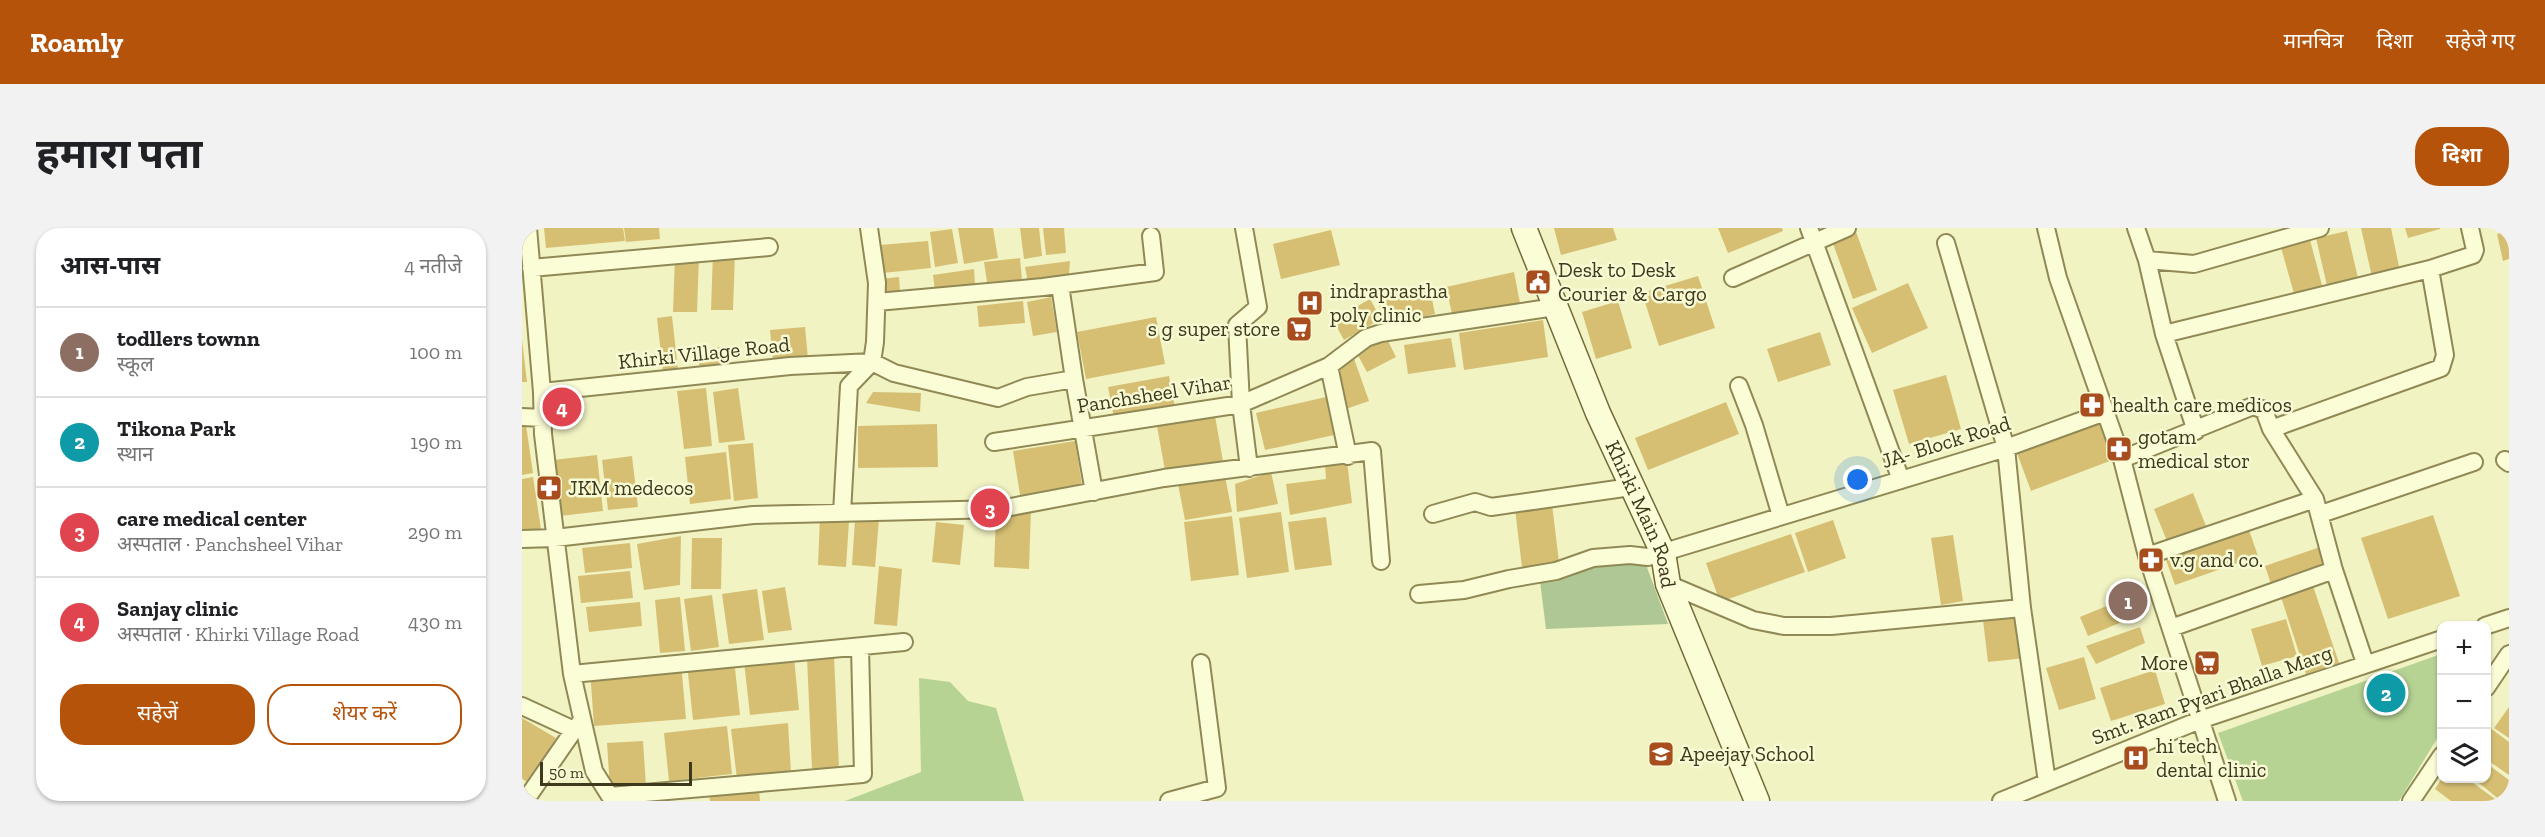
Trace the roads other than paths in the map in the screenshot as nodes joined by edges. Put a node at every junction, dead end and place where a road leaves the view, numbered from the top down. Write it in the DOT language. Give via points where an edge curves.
graph roads {
  1 [pos="528,228"];
  2 [pos="869,228"];
  3 [pos="1244,228"];
  4 [pos="1524,228"];
  5 [pos="1847,228"];
  6 [pos="2046,228"];
  7 [pos="2136,228"];
  8 [pos="2320,228"];
  9 [pos="2470,228"];
  10 [pos="1812,234"];
  11 [pos="1151,236"];
  12 [pos="1946,243"];
  13 [pos="769,248"];
  14 [pos="2147,260"];
  15 [pos="531,268"];
  16 [pos="2430,269"];
  17 [pos="1733,278"];
  18 [pos="1060,285"];
  19 [pos="878,302"];
  20 [pos="1555,307"];
  21 [pos="2164,334"];
  22 [pos="872,362"];
  23 [pos="1329,366"];
  24 [pos="1074,379"];
  25 [pos="1739,386"];
  26 [pos="542,392"];
  27 [pos="1241,404"];
  28 [pos="2104,412"];
  29 [pos="522,417"];
  30 [pos="543,418"];
  31 [pos="1083,428"];
  32 [pos="2271,429"];
  33 [pos="2196,431"];
  34 [pos="994,442"];
  35 [pos="2006,448"];
  36 [pos="1348,456"];
  37 [pos="2122,459"];
  38 [pos="2474,462"];
  39 [pos="1249,468"];
  40 [pos="1901,480"];
  41 [pos="1631,487"];
  42 [pos="1094,492"];
  43 [pos="2318,506"];
  44 [pos="842,513"];
  45 [pos="1433,514"];
  46 [pos="1781,516"];
  47 [pos="555,538"];
  48 [pos="522,539"];
  49 [pos="1663,553"];
  50 [pos="2147,556"];
  51 [pos="1381,561"];
  52 [pos="2334,570"];
  53 [pos="1668,584"];
  54 [pos="1419,594"];
  55 [pos="2022,609"];
  56 [pos="2509,618"];
  57 [pos="2491,624"];
  58 [pos="2170,628"];
  59 [pos="2437,641"];
  60 [pos="904,642"];
  61 [pos="860,647"];
  62 [pos="2509,654"];
  63 [pos="1201,663"];
  64 [pos="2365,663"];
  65 [pos="572,674"];
  66 [pos="2491,681"];
  67 [pos="522,706"];
  68 [pos="2200,720"];
  69 [pos="578,725"];
  70 [pos="2437,763"];
  71 [pos="2047,783"];
  72 [pos="611,798"];
  73 [pos="2415,800"];
  74 [pos="525,801"];
  75 [pos="1169,801"];
  76 [pos="1757,801"];
  77 [pos="2001,801"];
  78 [pos="2227,801"];
  1 -- 15 [label="street"];
  2 -- 19 [label="street"];
  3 -- 27 [label="street" via="1258,307 1237,324"];
  4 -- 20 [label="street, Khirki Main Road"];
  5 -- 10 [label="street"];
  6 -- 28 [label="street" via="2058,278"];
  7 -- 14 [label="street"];
  8 -- 14 [label="street" via="2194,264"];
  9 -- 16 [label="street" via="2473,255"];
  10 -- 17 [label="street"];
  10 -- 40 [label="street"];
  11 -- 18 [label="street" via="1155,272"];
  12 -- 35 [label="street"];
  13 -- 15 [label="street"];
  14 -- 21 [label="street"];
  15 -- 26 [label="street"];
  16 -- 21 [label="street"];
  16 -- 32 [label="street" via="2445,355 2441,368"];
  18 -- 19 [label="street"];
  18 -- 24 [label="street"];
  19 -- 22 [label="street"];
  20 -- 23 [label="street, Panchsheel Vihar" via="1395,329 1365,338"];
  20 -- 41 [label="street, Khirki Main Road"];
  21 -- 33 [label="street"];
  22 -- 24 [label="street" via="894,373 998,398 1027,387"];
  22 -- 26 [label="street, Khirki Village Road" via="790,366"];
  22 -- 44 [label="street" via="849,386"];
  23 -- 27 [label="street, Panchsheel Vihar"];
  23 -- 36 [label="street"];
  24 -- 31 [label="street"];
  25 -- 46 [label="street"];
  26 -- 30 [label="street"];
  27 -- 31 [label="street, Panchsheel Vihar"];
  27 -- 39 [label="street"];
  28 -- 35 [label="street, JA- Block Road"];
  28 -- 37 [label="street"];
  29 -- 30 [label="street"];
  30 -- 47 [label="street"];
  31 -- 34 [label="street, Panchsheel Vihar"];
  31 -- 42 [label="street"];
  32 -- 33 [label="street" via="2264,410 2253,406"];
  32 -- 43 [label="street"];
  33 -- 37 [label="street"];
  35 -- 40 [label="street, JA- Block Road"];
  35 -- 55 [label="street"];
  36 -- 39 [label="street"];
  36 -- 51 [label="street" via="1372,451"];
  37 -- 50 [label="street"];
  38 -- 43 [label="street"];
  39 -- 42 [label="street" via="1164,478"];
  40 -- 46 [label="street, JA- Block Road"];
  41 -- 45 [label="street" via="1491,507 1474,502"];
  41 -- 49 [label="street, Khirki Main Road"];
  42 -- 44 [label="street" via="1000,509"];
  43 -- 50 [label="street"];
  43 -- 52 [label="street"];
  44 -- 47 [label="street" via="753,515"];
  46 -- 49 [label="street, JA- Block Road"];
  47 -- 48 [label="street"];
  47 -- 65 [label="street"];
  49 -- 53 [label="street, Khirki Main Road"];
  49 -- 54 [label="street, JA- Block Road" via="1593,558 1556,571 1464,590"];
  50 -- 58 [label="street"];
  52 -- 58 [label="street"];
  52 -- 64 [label="street"];
  53 -- 55 [label="street" via="1753,620 1784,626 1831,626"];
  53 -- 76 [label="street, Khirki Main Road"];
  55 -- 71 [label="street"];
  56 -- 57 [label="street"];
  58 -- 68 [label="street"];
  59 -- 64 [label="street, Smt. Ram Pyari Bhalla Marg"];
  60 -- 61 [label="street"];
  61 -- 65 [label="street"];
  61 -- 72 [label="street" via="863,774"];
  62 -- 66 [label="street"];
  63 -- 75 [label="street" via="1217,788"];
  64 -- 68 [label="street, Smt. Ram Pyari Bhalla Marg"];
  65 -- 69 [label="street"];
  67 -- 69 [label="street"];
  68 -- 71 [label="street, Smt. Ram Pyari Bhalla Marg"];
  68 -- 78 [label="street"];
  69 -- 72 [label="street" via="594,771"];
  69 -- 74 [label="street"];
  70 -- 73 [label="street"];
  71 -- 77 [label="street, Smt. Ram Pyari Bhalla Marg"];
}
